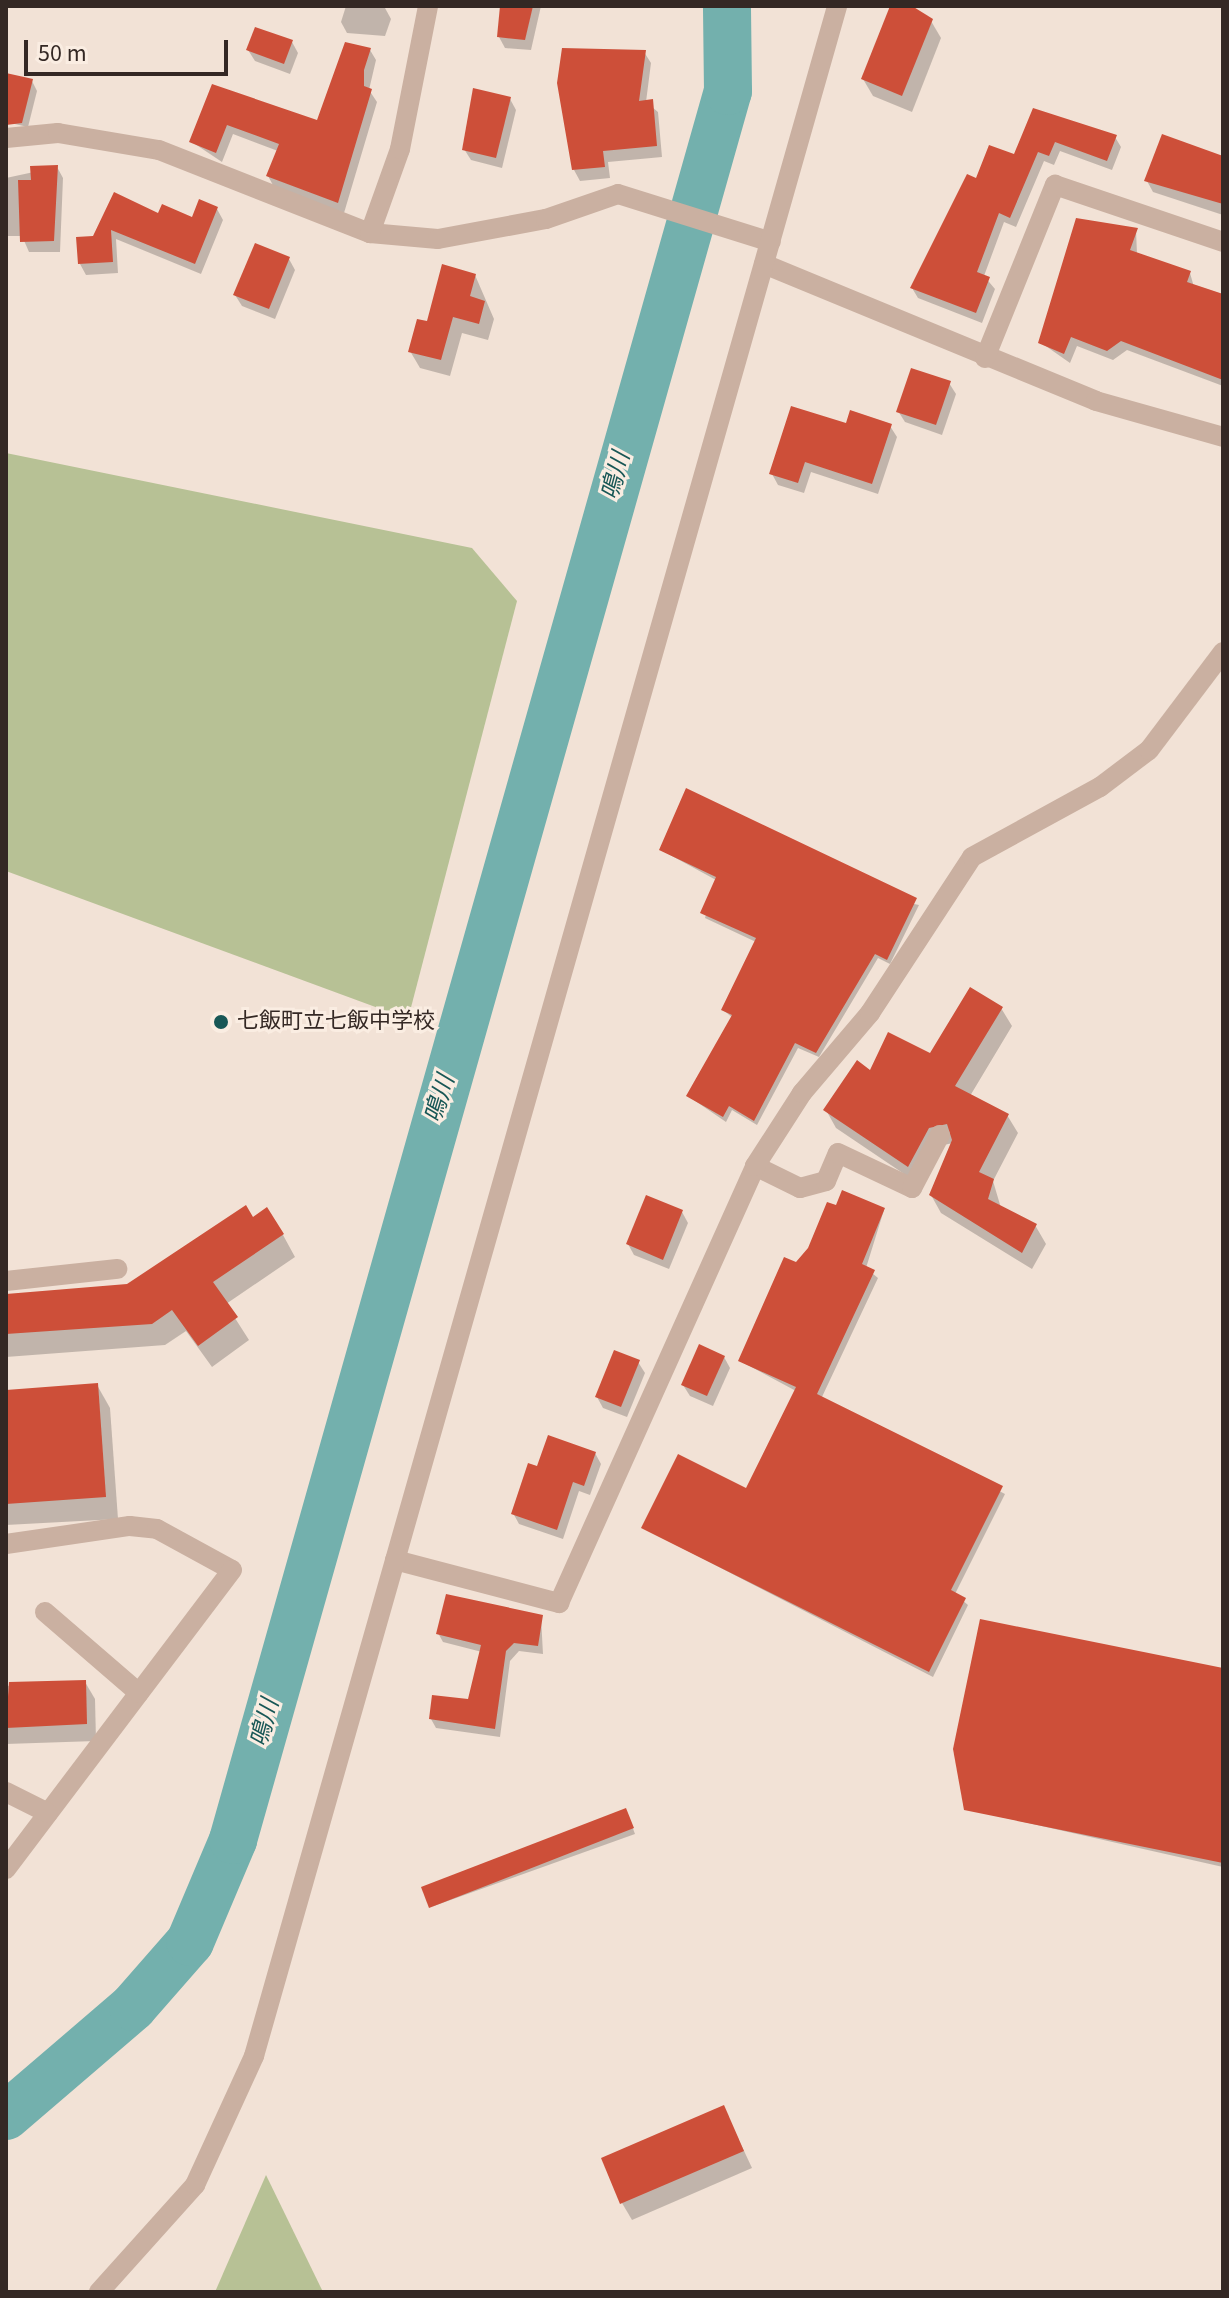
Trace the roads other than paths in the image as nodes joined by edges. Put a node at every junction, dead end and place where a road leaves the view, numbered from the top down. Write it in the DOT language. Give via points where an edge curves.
graph roads {
  1 [pos="428,6"];
  2 [pos="837,6"];
  3 [pos="6,138"];
  4 [pos="370,233"];
  5 [pos="771,242"];
  6 [pos="1223,242"];
  7 [pos="764,264"];
  8 [pos="985,358"];
  9 [pos="1223,437"];
  10 [pos="1223,652"];
  11 [pos="940,1135"];
  12 [pos="755,1166"];
  13 [pos="117,1269"];
  14 [pos="6,1281"];
  15 [pos="6,1544"];
  16 [pos="395,1560"];
  17 [pos="45,1612"];
  18 [pos="139,1693"];
  19 [pos="6,1792"];
  20 [pos="48,1813"];
  21 [pos="6,1869"];
  22 [pos="99,2292"];
  1 -- 4 [label="street" via="400,149"];
  2 -- 5 [label="street"];
  3 -- 4 [label="street" via="58,133 159,150"];
  4 -- 5 [label="street" via="438,239 546,219 618,194 671,206"];
  5 -- 7 [label="street"];
  6 -- 8 [label="street" via="1055,185"];
  7 -- 8 [label="street"];
  7 -- 16 [label="street"];
  8 -- 9 [label="street" via="1096,401"];
  10 -- 12 [label="street" via="1149,750 1100,787 972,857 870,1013 802,1093"];
  11 -- 12 [label="street" via="912,1188 838,1153 826,1181 800,1188"];
  12 -- 16 [label="street" via="559,1603"];
  13 -- 14 [label="street"];
  15 -- 18 [label="street" via="130,1526 157,1529 232,1570"];
  16 -- 22 [label="street" via="231,2116 195,2185 126,2271"];
  17 -- 18 [label="street"];
  18 -- 20 [label="street"];
  19 -- 20 [label="street"];
  20 -- 21 [label="street"];
}
